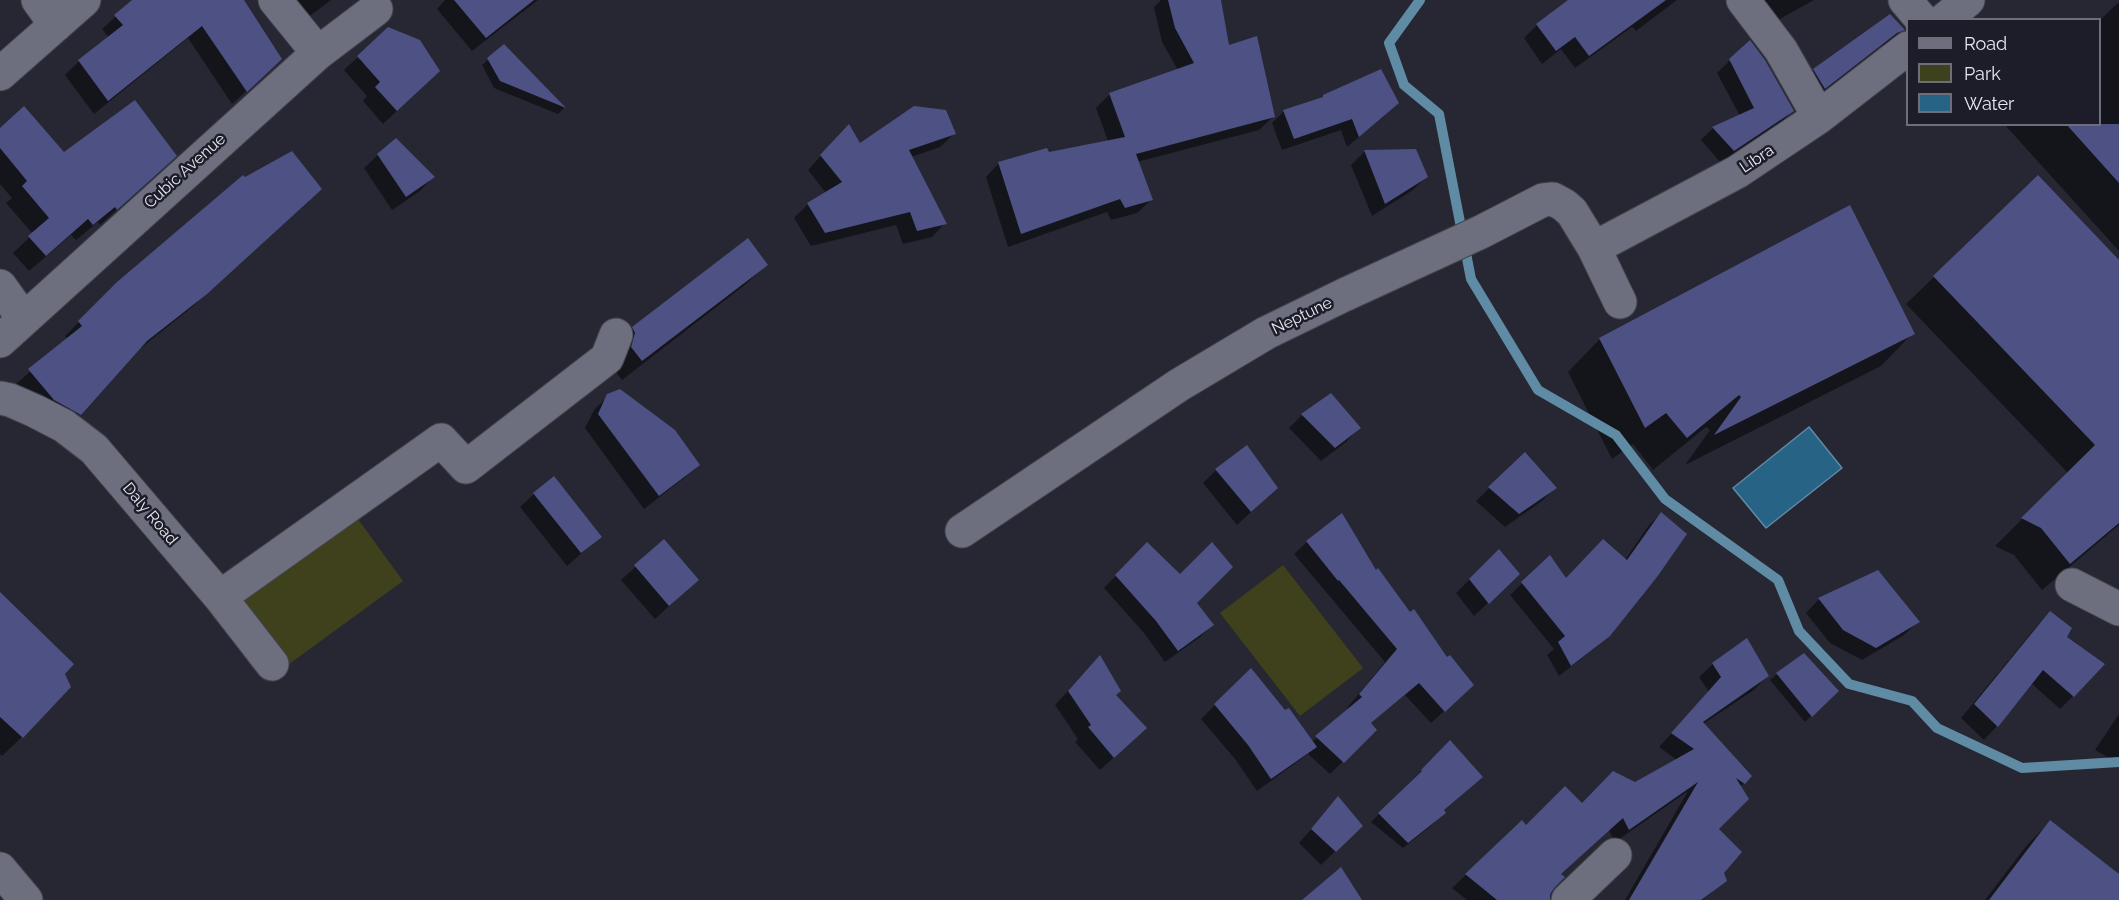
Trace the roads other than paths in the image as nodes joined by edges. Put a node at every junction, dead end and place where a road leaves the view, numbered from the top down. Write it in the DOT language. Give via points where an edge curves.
graph roads {
  1 [pos="84,0"];
  2 [pos="275,0"];
  3 [pos="1743,0"];
  4 [pos="1905,0"];
  5 [pos="1968,0"];
  6 [pos="376,9"];
  7 [pos="47,13"];
  8 [pos="1920,18"];
  9 [pos="1946,18"];
  10 [pos="1906,50"];
  11 [pos="318,53"];
  12 [pos="0,74"];
  13 [pos="1819,117"];
  14 [pos="1594,248"];
  15 [pos="0,286"];
  16 [pos="1620,302"];
  17 [pos="23,318"];
  18 [pos="616,335"];
  19 [pos="0,340"];
  20 [pos="0,398"];
  21 [pos="962,531"];
  22 [pos="2072,585"];
  23 [pos="220,597"];
  24 [pos="2119,609"];
  25 [pos="272,664"];
  26 [pos="1615,855"];
  27 [pos="0,868"];
  28 [pos="26,900"];
  29 [pos="1568,900"];
  1 -- 7 [label="street"];
  2 -- 11 [label="street"];
  3 -- 13 [label="street" via="1780,50"];
  4 -- 8 [label="street"];
  5 -- 9 [label="street"];
  6 -- 11 [label="street, Cubic Avenue"];
  7 -- 12 [label="street"];
  10 -- 13 [label="street, Libra"];
  11 -- 17 [label="street, Cubic Avenue"];
  13 -- 14 [label="street, Libra" via="1737,172"];
  14 -- 16 [label="street, Neptune"];
  14 -- 21 [label="street, Neptune" via="1572,212 1553,199 1543,200 1266,333 1179,385"];
  15 -- 17 [label="street"];
  17 -- 19 [label="street, Cubic Avenue"];
  18 -- 23 [label="street" via="607,358 466,467 441,440"];
  20 -- 23 [label="street, Daly Road" via="64,426 94,449"];
  22 -- 24 [label="street"];
  23 -- 25 [label="street, Daly Road"];
  26 -- 29 [label="street"];
  27 -- 28 [label="street"];
}
